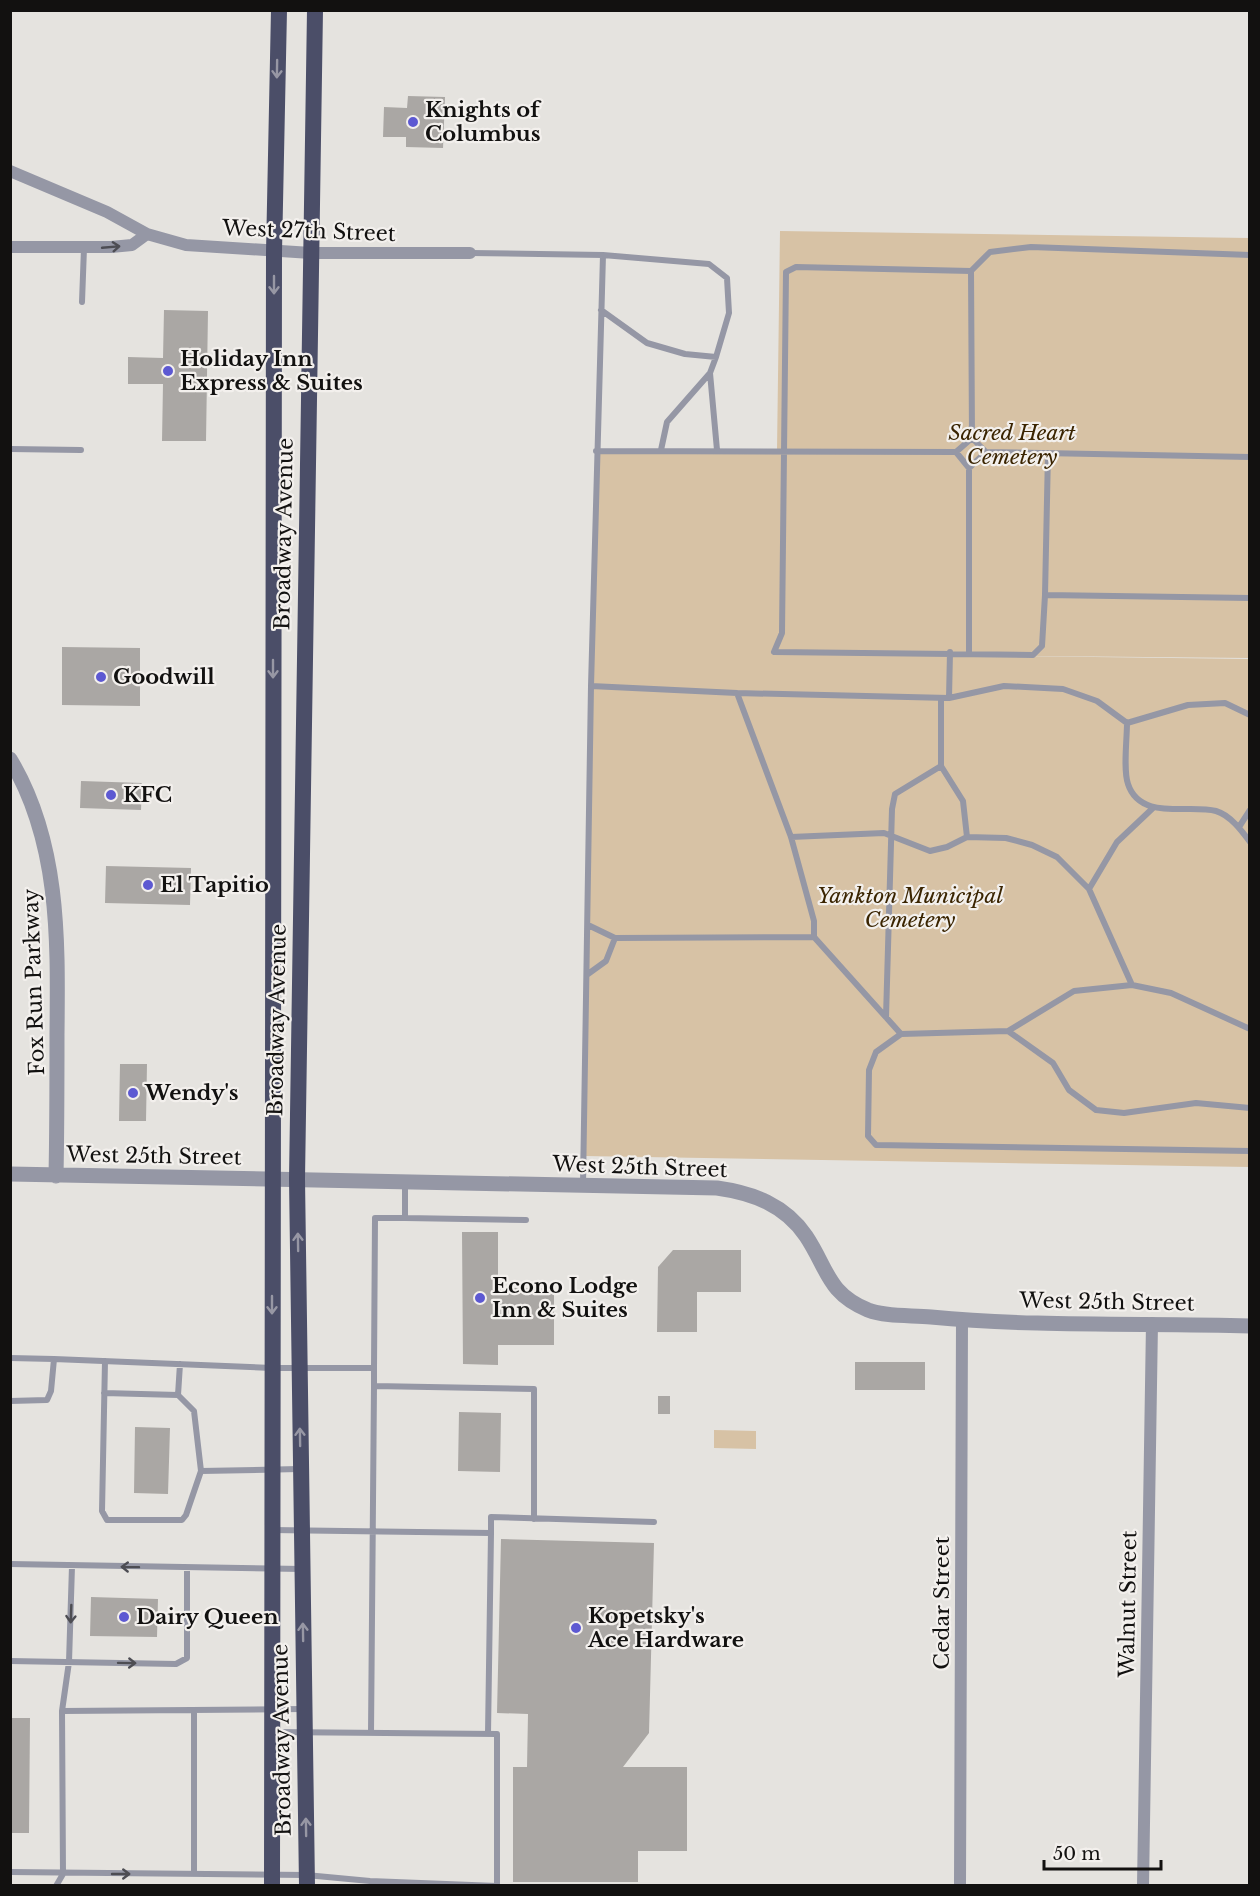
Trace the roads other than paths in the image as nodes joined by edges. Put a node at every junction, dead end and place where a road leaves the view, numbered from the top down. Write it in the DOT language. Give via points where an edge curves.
graph roads {
  1 [pos="279,10"];
  2 [pos="315,10"];
  3 [pos="10,171"];
  4 [pos="147,234"];
  5 [pos="10,247"];
  6 [pos="84,248"];
  7 [pos="274,252"];
  8 [pos="311,253"];
  9 [pos="470,253"];
  10 [pos="603,255"];
  11 [pos="1250,255"];
  12 [pos="971,271"];
  13 [pos="82,302"];
  14 [pos="601,310"];
  15 [pos="716,357"];
  16 [pos="710,373"];
  17 [pos="972,438"];
  18 [pos="10,449"];
  19 [pos="81,450"];
  20 [pos="661,450"];
  21 [pos="717,450"];
  22 [pos="784,450"];
  23 [pos="596,451"];
  24 [pos="956,452"];
  25 [pos="986,452"];
  26 [pos="1048,453"];
  27 [pos="1250,457"];
  28 [pos="969,468"];
  29 [pos="1045,595"];
  30 [pos="1250,598"];
  31 [pos="950,652"];
  32 [pos="969,653"];
  33 [pos="591,686"];
  34 [pos="737,693"];
  35 [pos="941,698"];
  36 [pos="949,698"];
  37 [pos="1250,715"];
  38 [pos="1127,723"];
  39 [pos="10,759"];
  40 [pos="940,766"];
  41 [pos="1153,808"];
  42 [pos="1250,810"];
  43 [pos="1239,827"];
  44 [pos="791,837"];
  45 [pos="892,837"];
  46 [pos="967,837"];
  47 [pos="1250,843"];
  48 [pos="1089,889"];
  49 [pos="588,925"];
  50 [pos="814,937"];
  51 [pos="615,938"];
  52 [pos="588,974"];
  53 [pos="1132,985"];
  54 [pos="886,1018"];
  55 [pos="1250,1029"];
  56 [pos="1008,1030"];
  57 [pos="901,1034"];
  58 [pos="1250,1108"];
  59 [pos="1250,1151"];
  60 [pos="10,1174"];
  61 [pos="56,1176"];
  62 [pos="272,1179"];
  63 [pos="297,1179"];
  64 [pos="405,1182"];
  65 [pos="583,1185"];
  66 [pos="405,1218"];
  67 [pos="526,1220"];
  68 [pos="962,1320"];
  69 [pos="1152,1323"];
  70 [pos="1250,1326"];
  71 [pos="10,1358"];
  72 [pos="54,1359"];
  73 [pos="105,1361"];
  74 [pos="180,1364"];
  75 [pos="272,1368"];
  76 [pos="300,1368"];
  77 [pos="374,1368"];
  78 [pos="374,1386"];
  79 [pos="104,1393"];
  80 [pos="178,1395"];
  81 [pos="10,1401"];
  82 [pos="301,1469"];
  83 [pos="201,1471"];
  84 [pos="272,1472"];
  85 [pos="534,1519"];
  86 [pos="654,1522"];
  87 [pos="272,1530"];
  88 [pos="302,1531"];
  89 [pos="373,1532"];
  90 [pos="491,1533"];
  91 [pos="10,1564"];
  92 [pos="72,1566"];
  93 [pos="187,1568"];
  94 [pos="302,1569"];
  95 [pos="272,1571"];
  96 [pos="10,1661"];
  97 [pos="69,1662"];
  98 [pos="304,1709"];
  99 [pos="194,1710"];
  100 [pos="273,1710"];
  101 [pos="62,1711"];
  102 [pos="273,1732"];
  103 [pos="304,1732"];
  104 [pos="371,1733"];
  105 [pos="488,1734"];
  106 [pos="10,1872"];
  107 [pos="63,1874"];
  108 [pos="194,1874"];
  109 [pos="272,1880"];
  110 [pos="307,1880"];
  111 [pos="496,1885"];
  112 [pos="56,1886"];
  113 [pos="960,1886"];
  114 [pos="1143,1886"];
  1 -- 7 [label="highway, Broadway Avenue, one-way"];
  2 -- 8 [label="highway, Broadway Avenue"];
  3 -- 4 [label="street, West 27th Street" via="107,212"];
  6 -- 4 [label="street, one-way" via="132,245"];
  4 -- 7 [label="street, West 27th Street" via="186,245"];
  5 -- 6 [label="street"];
  6 -- 13 [label="lane"];
  7 -- 8 [label="street, West 27th Street"];
  7 -- 62 [label="highway, Broadway Avenue, one-way"];
  8 -- 9 [label="street, West 27th Street"];
  8 -- 63 [label="highway, Broadway Avenue"];
  9 -- 10 [label="lane"];
  10 -- 14 [label="lane"];
  10 -- 15 [label="lane" via="709,264 727,278 729,313"];
  11 -- 12 [label="lane" via="1031,247 990,252"];
  12 -- 17 [label="lane"];
  12 -- 22 [label="lane" via="796,267 786,272"];
  14 -- 15 [label="lane" via="647,343 685,354"];
  14 -- 23 [label="lane"];
  15 -- 16 [label="lane"];
  16 -- 20 [label="lane" via="668,422"];
  16 -- 21 [label="lane"];
  17 -- 24 [label="lane"];
  17 -- 25 [label="lane"];
  18 -- 19 [label="lane"];
  20 -- 21 [label="lane"];
  20 -- 23 [label="lane"];
  21 -- 22 [label="lane"];
  22 -- 24 [label="lane"];
  22 -- 31 [label="lane" via="782,633 774,652"];
  23 -- 33 [label="lane"];
  24 -- 28 [label="lane"];
  25 -- 26 [label="lane"];
  25 -- 28 [label="lane"];
  26 -- 27 [label="lane"];
  26 -- 29 [label="lane"];
  28 -- 32 [label="lane"];
  29 -- 30 [label="lane"];
  29 -- 32 [label="lane" via="1042,646 1033,655"];
  31 -- 32 [label="lane"];
  31 -- 36 [label="lane"];
  33 -- 34 [label="lane"];
  33 -- 49 [label="lane"];
  34 -- 35 [label="lane"];
  34 -- 44 [label="lane"];
  35 -- 36 [label="lane"];
  35 -- 40 [label="lane"];
  36 -- 38 [label="lane" via="1004,686 1063,689 1097,701"];
  37 -- 38 [label="lane" via="1225,703 1188,705"];
  38 -- 41 [label="lane" via="1128,784 1139,799"];
  39 -- 61 [label="street, Fox Run Parkway" via="39,824 54,907 58,964"];
  40 -- 45 [label="lane" via="895,794"];
  40 -- 46 [label="lane" via="963,801"];
  41 -- 43 [label="lane" via="1217,811"];
  41 -- 48 [label="lane" via="1117,842"];
  42 -- 43 [label="lane"];
  43 -- 47 [label="lane"];
  44 -- 45 [label="lane" via="884,833"];
  44 -- 50 [label="lane" via="814,921"];
  45 -- 46 [label="lane" via="930,851"];
  45 -- 54 [label="lane"];
  46 -- 48 [label="lane" via="1006,838 1032,845 1057,857"];
  48 -- 53 [label="lane"];
  49 -- 51 [label="lane"];
  49 -- 52 [label="lane"];
  50 -- 51 [label="lane"];
  50 -- 54 [label="lane"];
  51 -- 52 [label="lane" via="606,961"];
  52 -- 65 [label="lane"];
  53 -- 55 [label="lane" via="1171,993"];
  53 -- 56 [label="lane" via="1074,991"];
  54 -- 57 [label="lane"];
  56 -- 57 [label="lane"];
  56 -- 58 [label="lane" via="1053,1063 1069,1090 1096,1110 1124,1113 1196,1103"];
  57 -- 59 [label="lane" via="876,1052 868,1070 868,1136 876,1145"];
  60 -- 61 [label="street, West 25th Street"];
  61 -- 62 [label="street, West 25th Street"];
  62 -- 63 [label="street, West 25th Street"];
  62 -- 75 [label="highway, Broadway Avenue, one-way"];
  63 -- 64 [label="street, West 25th Street"];
  76 -- 63 [label="highway, Broadway Avenue, one-way"];
  64 -- 65 [label="street, West 25th Street"];
  64 -- 66 [label="lane"];
  65 -- 68 [label="street, West 25th Street" via="717,1188 760,1198 788,1215 806,1236 826,1277 855,1304 872,1311"];
  66 -- 67 [label="lane"];
  66 -- 77 [label="lane" via="375,1218"];
  68 -- 69 [label="street, West 25th Street"];
  68 -- 113 [label="street, Cedar Street"];
  69 -- 70 [label="street, West 25th Street"];
  69 -- 114 [label="street, Walnut Street"];
  71 -- 72 [label="lane"];
  72 -- 73 [label="lane"];
  72 -- 81 [label="lane" via="51,1391 46,1400"];
  73 -- 74 [label="lane"];
  73 -- 79 [label="lane"];
  74 -- 75 [label="lane"];
  74 -- 80 [label="lane"];
  75 -- 76 [label="lane"];
  75 -- 84 [label="highway, Broadway Avenue"];
  76 -- 77 [label="lane"];
  82 -- 76 [label="highway, Broadway Avenue, one-way"];
  77 -- 78 [label="lane"];
  78 -- 85 [label="lane" via="534,1389"];
  78 -- 89 [label="lane"];
  79 -- 80 [label="lane"];
  79 -- 83 [label="lane" via="103,1516 107,1520 182,1520"];
  80 -- 83 [label="lane" via="194,1411"];
  82 -- 84 [label="lane"];
  82 -- 88 [label="highway, Broadway Avenue"];
  83 -- 84 [label="lane"];
  84 -- 87 [label="highway, Broadway Avenue"];
  85 -- 86 [label="lane"];
  85 -- 90 [label="lane" via="491,1517"];
  87 -- 88 [label="lane"];
  87 -- 95 [label="highway, Broadway Avenue"];
  88 -- 89 [label="lane"];
  88 -- 94 [label="highway, Broadway Avenue"];
  89 -- 90 [label="lane"];
  89 -- 104 [label="lane"];
  90 -- 105 [label="lane"];
  91 -- 92 [label="lane"];
  93 -- 92 [label="lane, one-way"];
  92 -- 97 [label="lane, one-way"];
  93 -- 95 [label="lane"];
  97 -- 93 [label="lane, one-way" via="183,1662 187,1658"];
  94 -- 95 [label="lane"];
  98 -- 94 [label="highway, Broadway Avenue, one-way"];
  95 -- 100 [label="highway, Broadway Avenue"];
  96 -- 97 [label="lane"];
  97 -- 101 [label="lane"];
  98 -- 100 [label="lane"];
  98 -- 103 [label="highway, Broadway Avenue"];
  99 -- 100 [label="lane"];
  99 -- 101 [label="lane"];
  99 -- 108 [label="lane"];
  100 -- 102 [label="highway, Broadway Avenue"];
  101 -- 107 [label="lane"];
  102 -- 103 [label="lane"];
  102 -- 109 [label="highway, Broadway Avenue"];
  103 -- 104 [label="lane"];
  110 -- 103 [label="highway, Broadway Avenue, one-way"];
  104 -- 105 [label="lane"];
  105 -- 111 [label="lane" via="497,1734"];
  106 -- 107 [label="lane"];
  107 -- 108 [label="lane, one-way"];
  107 -- 112 [label="lane"];
  108 -- 109 [label="lane"];
  109 -- 110 [label="lane"];
  110 -- 111 [label="lane"];
}
